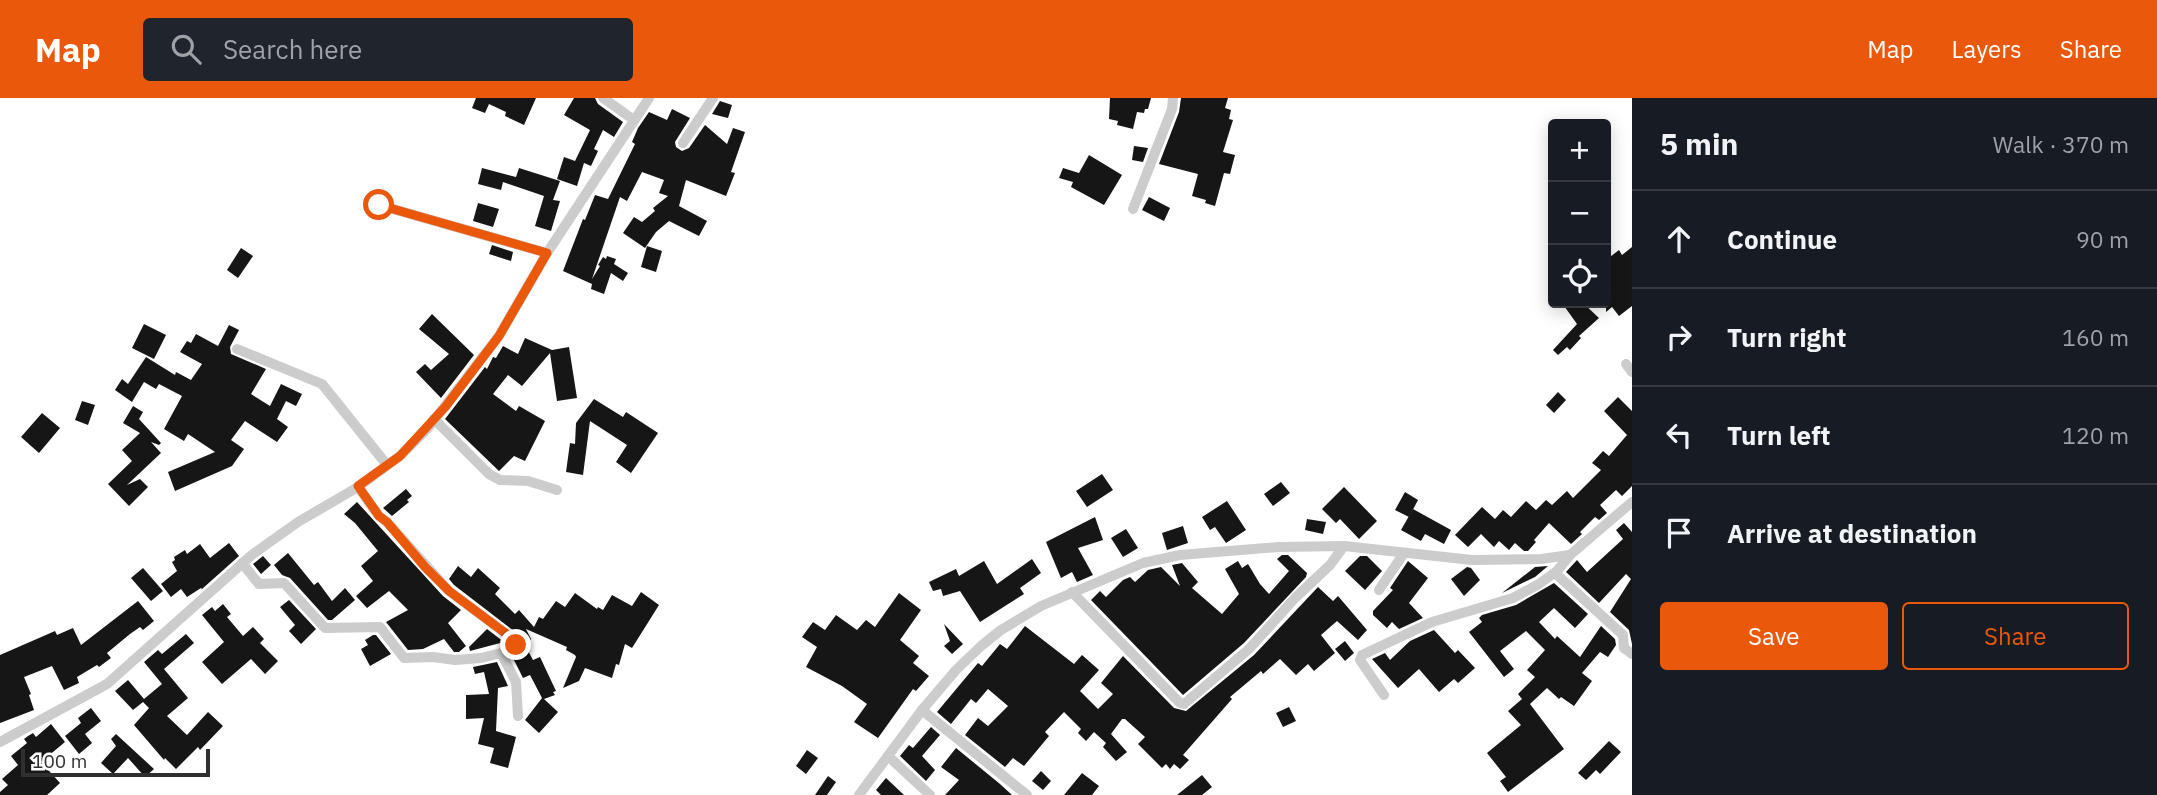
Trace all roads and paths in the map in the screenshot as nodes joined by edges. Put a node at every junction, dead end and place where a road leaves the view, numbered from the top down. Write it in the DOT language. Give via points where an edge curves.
graph roads {
  1 [pos="603,98"];
  2 [pos="649,98"];
  3 [pos="713,98"];
  4 [pos="1173,98"];
  5 [pos="634,120"];
  6 [pos="683,143"];
  7 [pos="379,205"];
  8 [pos="1133,209"];
  9 [pos="547,253"];
  10 [pos="237,349"];
  11 [pos="434,419"];
  12 [pos="387,465"];
  13 [pos="358,486"];
  14 [pos="557,489"];
  15 [pos="1632,502"];
  16 [pos="1344,546"];
  17 [pos="1404,553"];
  18 [pos="1570,555"];
  19 [pos="243,563"];
  20 [pos="1555,573"];
  21 [pos="1379,590"];
  22 [pos="1072,592"];
  23 [pos="501,653"];
  24 [pos="1632,654"];
  25 [pos="1384,695"];
  26 [pos="922,710"];
  27 [pos="518,716"];
  28 [pos="0,742"];
  29 [pos="888,757"];
  30 [pos="859,795"];
  31 [pos="930,795"];
  32 [pos="1027,795"];
  1 -- 5 [label="street"];
  2 -- 5 [label="street"];
  3 -- 6 [label="street"];
  4 -- 8 [label="street"];
  5 -- 9 [label="street"];
  7 -- 9 [label="street"];
  9 -- 11 [label="street" via="499,336"];
  10 -- 12 [label="street" via="321,384"];
  11 -- 12 [label="street"];
  11 -- 14 [label="street" via="489,474"];
  12 -- 13 [label="street"];
  13 -- 19 [label="street"];
  13 -- 23 [label="street" via="436,579 516,642"];
  15 -- 18 [label="street"];
  16 -- 17 [label="street"];
  16 -- 22 [label="street" via="1163,557"];
  16 -- 22 [label="street" via="1249,649 1184,704"];
  17 -- 18 [label="street" via="1472,560"];
  17 -- 21 [label="street"];
  18 -- 20 [label="street"];
  19 -- 23 [label="street" via="259,584 284,583 325,628 380,627 404,658 455,660"];
  19 -- 28 [label="street" via="107,684"];
  20 -- 24 [label="street" via="1623,635 1624,648"];
  20 -- 25 [label="street" via="1513,598 1432,622 1361,656"];
  22 -- 26 [label="street" via="990,638"];
  23 -- 27 [label="street" via="518,686"];
  26 -- 29 [label="street"];
  26 -- 32 [label="street"];
  29 -- 30 [label="street"];
  29 -- 31 [label="street"];
}
